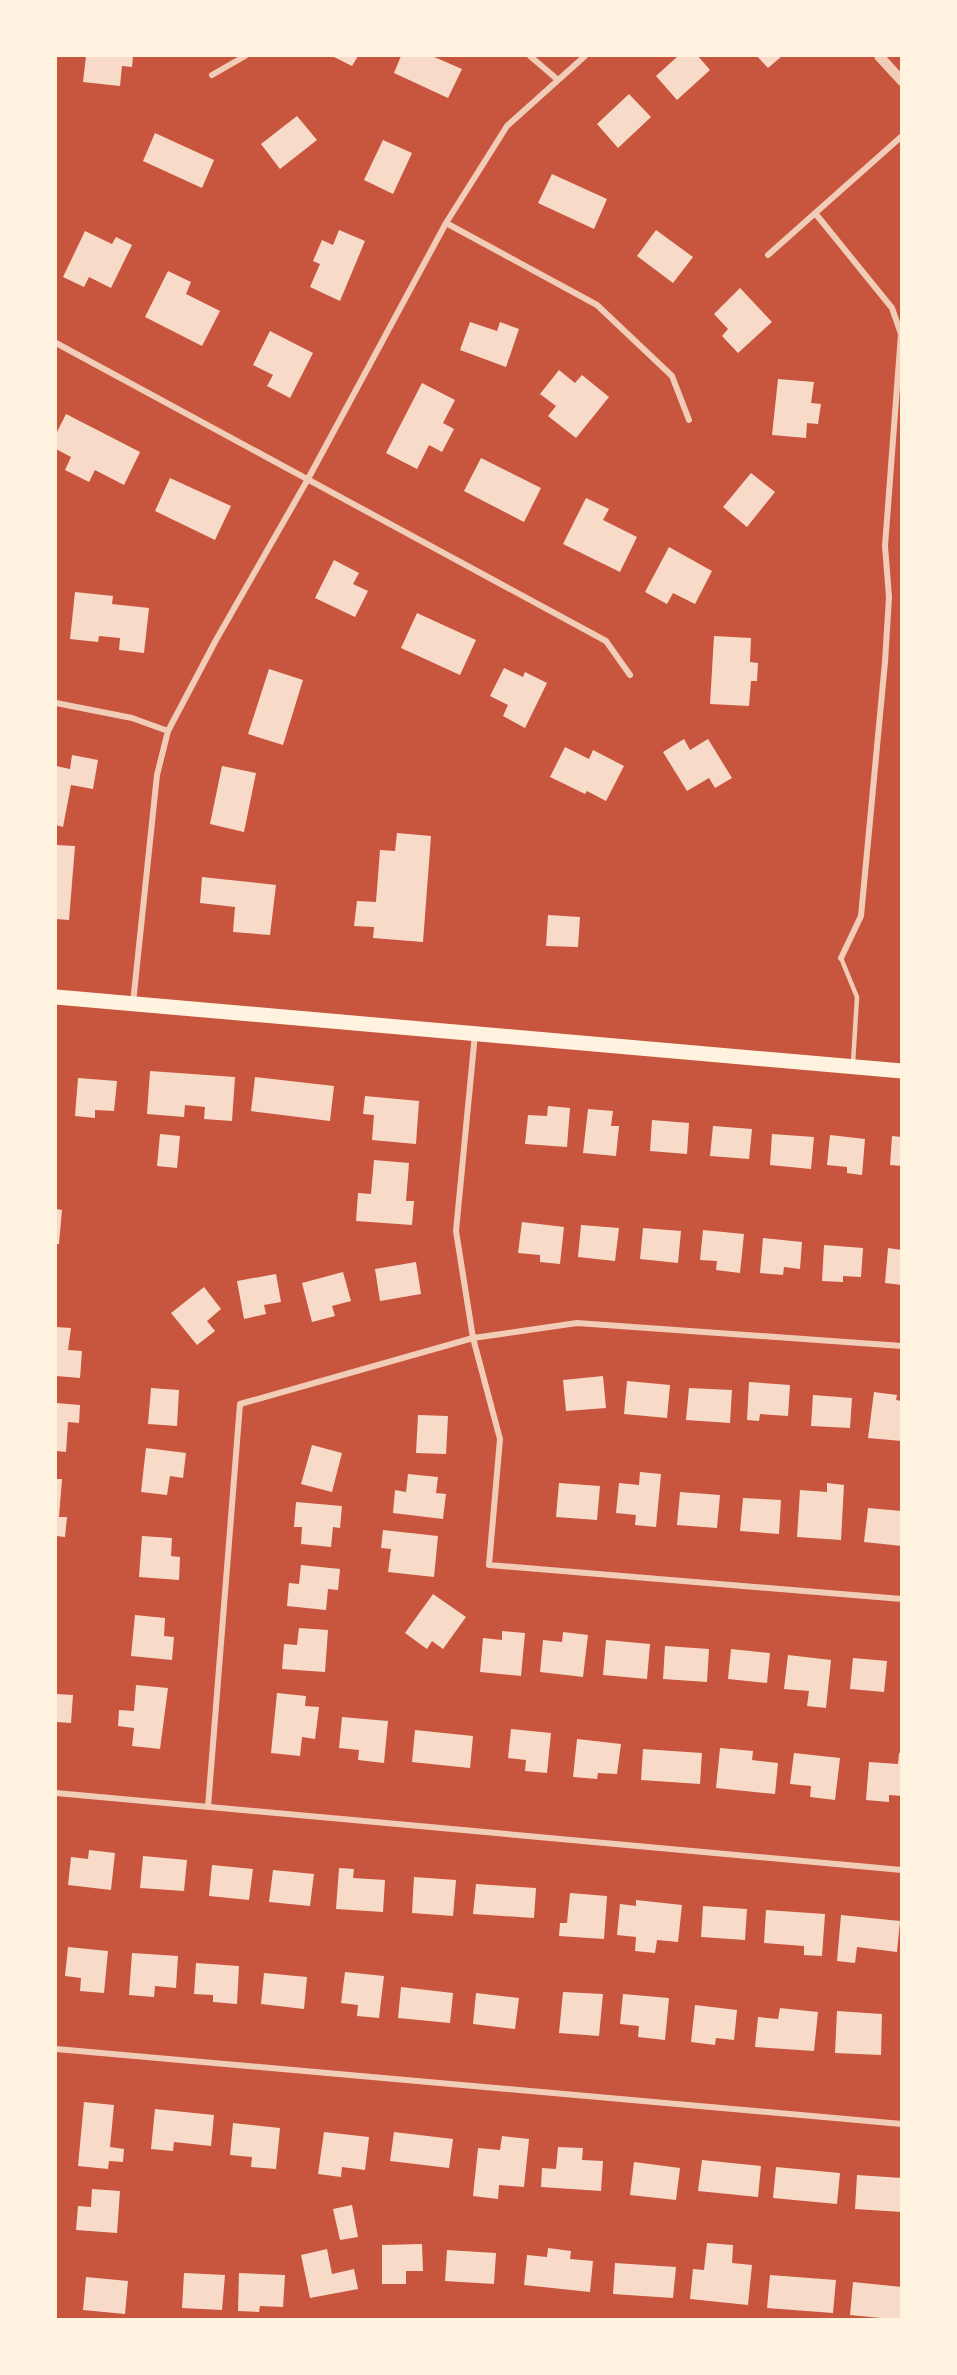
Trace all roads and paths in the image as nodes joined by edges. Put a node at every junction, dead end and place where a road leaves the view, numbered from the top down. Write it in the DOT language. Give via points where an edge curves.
graph roads {
  1 [pos="245,56"];
  2 [pos="530,56"];
  3 [pos="585,56"];
  4 [pos="879,56"];
  5 [pos="212,75"];
  6 [pos="558,80"];
  7 [pos="902,81"];
  8 [pos="902,136"];
  9 [pos="816,213"];
  10 [pos="446,223"];
  11 [pos="768,255"];
  12 [pos="56,343"];
  13 [pos="689,420"];
  14 [pos="308,479"];
  15 [pos="630,675"];
  16 [pos="56,703"];
  17 [pos="168,731"];
  18 [pos="840,958"];
  19 [pos="56,997"];
  20 [pos="133,1004"];
  21 [pos="475,1034"];
  22 [pos="852,1067"];
  23 [pos="902,1071"];
  24 [pos="473,1338"];
  25 [pos="902,1346"];
  26 [pos="902,1599"];
  27 [pos="56,1793"];
  28 [pos="208,1807"];
  29 [pos="902,1870"];
  30 [pos="56,2049"];
  31 [pos="902,2124"];
  1 -- 5 [label="street"];
  2 -- 6 [label="street"];
  3 -- 6 [label="street"];
  4 -- 7 [label="street"];
  6 -- 10 [label="street" via="507,126"];
  8 -- 9 [label="street"];
  9 -- 11 [label="street"];
  9 -- 18 [label="street" via="892,308 901,334 885,546 889,597 885,662 861,916"];
  10 -- 13 [label="street" via="597,305 672,376"];
  10 -- 14 [label="street"];
  12 -- 14 [label="street"];
  14 -- 15 [label="street" via="606,641"];
  14 -- 17 [label="street"];
  16 -- 17 [label="street" via="132,718"];
  17 -- 20 [label="street" via="157,775"];
  18 -- 22 [label="lane" via="857,997"];
  19 -- 20 [label="main road"];
  20 -- 21 [label="main road"];
  21 -- 22 [label="main road"];
  21 -- 24 [label="street" via="456,1231"];
  22 -- 23 [label="main road"];
  24 -- 25 [label="street" via="577,1323"];
  24 -- 26 [label="street" via="500,1439 489,1565"];
  24 -- 28 [label="street" via="240,1404"];
  27 -- 28 [label="street"];
  28 -- 29 [label="street"];
  30 -- 31 [label="street"];
}
